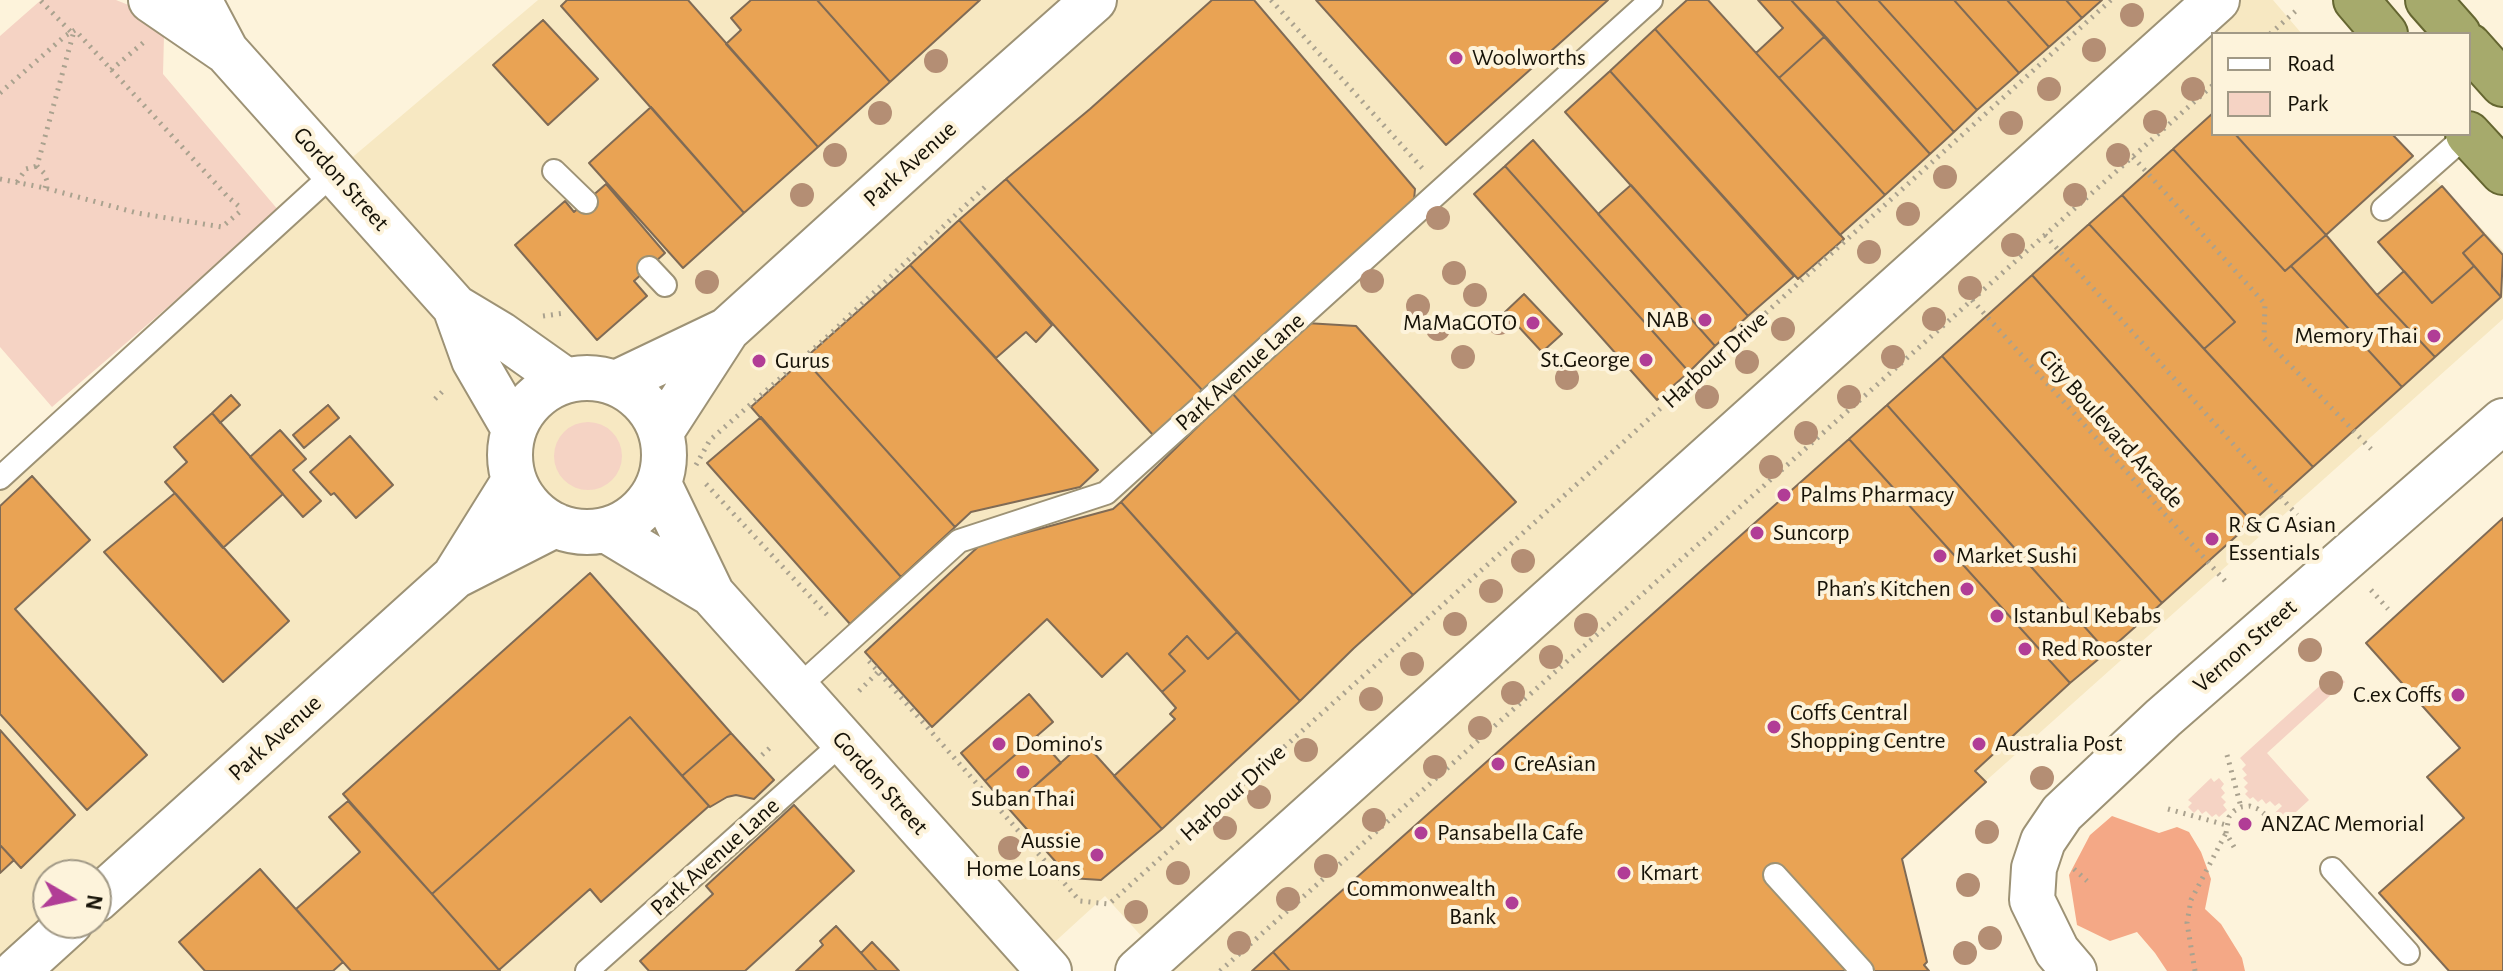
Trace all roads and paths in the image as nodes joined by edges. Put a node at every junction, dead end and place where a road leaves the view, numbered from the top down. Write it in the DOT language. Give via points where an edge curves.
graph roads {
  1 [pos="151,0"];
  2 [pos="199,0"];
  3 [pos="1094,0"];
  4 [pos="1271,0"];
  5 [pos="1651,0"];
  6 [pos="2111,0"];
  7 [pos="2217,0"];
  8 [pos="2356,0"];
  9 [pos="2428,0"];
  10 [pos="41,1"];
  11 [pos="2299,8"];
  12 [pos="73,31"];
  13 [pos="2272,32"];
  14 [pos="2383,32"];
  15 [pos="2456,32"];
  16 [pos="2471,48"];
  17 [pos="226,51"];
  18 [pos="2503,84"];
  19 [pos="2211,87"];
  20 [pos="0,93"];
  21 [pos="2466,136"];
  22 [pos="2470,136"];
  23 [pos="2133,157"];
  24 [pos="37,166"];
  25 [pos="554,171"];
  26 [pos="335,172"];
  27 [pos="2503,172"];
  28 [pos="0,179"];
  29 [pos="17,182"];
  30 [pos="987,185"];
  31 [pos="45,188"];
  32 [pos="1442,189"];
  33 [pos="586,202"];
  34 [pos="242,209"];
  35 [pos="2383,209"];
  36 [pos="253,210"];
  37 [pos="2045,235"];
  38 [pos="649,268"];
  39 [pos="665,285"];
  40 [pos="1972,300"];
  41 [pos="455,307"];
  42 [pos="727,330"];
  43 [pos="565,380"];
  44 [pos="616,383"];
  45 [pos="2503,421"];
  46 [pos="514,429"];
  47 [pos="661,432"];
  48 [pos="2371,449"];
  49 [pos="0,478"];
  50 [pos="514,481"];
  51 [pos="659,484"];
  52 [pos="2297,515"];
  53 [pos="555,525"];
  54 [pos="606,530"];
  55 [pos="455,576"];
  56 [pos="2225,581"];
  57 [pos="2370,589"];
  58 [pos="712,594"];
  59 [pos="2388,609"];
  60 [pos="850,639"];
  61 [pos="878,672"];
  62 [pos="796,689"];
  63 [pos="859,691"];
  64 [pos="843,742"];
  65 [pos="773,745"];
  66 [pos="762,755"];
  67 [pos="2227,755"];
  68 [pos="2241,807"];
  69 [pos="2168,809"];
  70 [pos="2267,816"];
  71 [pos="2226,825"];
  72 [pos="2226,833"];
  73 [pos="2234,847"];
  74 [pos="2332,869"];
  75 [pos="1775,875"];
  76 [pos="112,886"];
  77 [pos="52,939"];
  78 [pos="2408,953"];
  79 [pos="17,971"];
  80 [pos="587,971"];
  81 [pos="1049,971"];
  82 [pos="1138,971"];
  83 [pos="1220,971"];
  84 [pos="1862,971"];
  85 [pos="2074,971"];
  86 [pos="2195,971"];
  1 -- 17 [label="street, Gordon Street"];
  2 -- 17 [label="street, Gordon Street"];
  3 -- 42 [label="street, Park Avenue"];
  4 -- 32 [label="path"];
  5 -- 32 [label="lane, Park Avenue Lane"];
  6 -- 61 [label="path, Harbour Drive" via="1109,904 1080,901"];
  7 -- 82 [label="street"];
  8 -- 14 [label="highway"];
  9 -- 15 [label="highway"];
  10 -- 12 [label="path"];
  11 -- 13 [label="path"];
  12 -- 20 [label="path"];
  12 -- 24 [label="path"];
  12 -- 34 [label="path"];
  16 -- 18 [label="highway"];
  17 -- 26 [label="street, Gordon Street"];
  19 -- 23 [label="path"];
  21 -- 35 [label="lane"];
  22 -- 27 [label="highway"];
  23 -- 37 [label="path"];
  23 -- 48 [label="path" via="2265,304 2264,338"];
  24 -- 29 [label="path" via="26,169"];
  24 -- 31 [label="path" via="47,181"];
  25 -- 33 [label="lane"];
  26 -- 41 [label="street, Gordon Street"];
  26 -- 49 [label="lane"];
  28 -- 29 [label="path"];
  29 -- 31 [label="path"];
  30 -- 60 [label="path, Harbour Drive" via="710,440 695,463 707,485"];
  31 -- 34 [label="path" via="137,213 222,227"];
  32 -- 60 [label="lane, Park Avenue Lane" via="1106,493 959,541"];
  34 -- 36 [label="path"];
  37 -- 40 [label="path"];
  37 -- 52 [label="path"];
  38 -- 39 [label="lane"];
  40 -- 56 [label="path, City Boulevard Arcade"];
  40 -- 83 [label="path"];
  41 -- 43 [label="street, Gordon Street"];
  41 -- 46 [label="street, Gordon Street" via="474,360"];
  42 -- 44 [label="street, Park Avenue"];
  42 -- 47 [label="street, Park Avenue"];
  43 -- 44 [label="street" via="600,378"];
  43 -- 46 [label="street" via="543,391"];
  44 -- 47 [label="street" via="636,394"];
  45 -- 85 [label="street, Vernon Street" via="2062,813 2043,841 2032,900 2057,951"];
  46 -- 50 [label="street"];
  47 -- 51 [label="street"];
  50 -- 53 [label="street" via="523,499"];
  50 -- 55 [label="street, Park Avenue"];
  51 -- 54 [label="street" via="629,521"];
  51 -- 58 [label="street, Gordon Street"];
  53 -- 54 [label="street" via="589,533"];
  53 -- 55 [label="street, Park Avenue"];
  54 -- 58 [label="street, Gordon Street"];
  55 -- 76 [label="street, Park Avenue"];
  57 -- 59 [label="path"];
  58 -- 62 [label="street, Gordon Street"];
  60 -- 61 [label="path, Harbour Drive"];
  60 -- 62 [label="lane, Park Avenue Lane"];
  61 -- 63 [label="path"];
  62 -- 64 [label="street, Gordon Street"];
  64 -- 80 [label="lane, Park Avenue Lane"];
  64 -- 81 [label="street, Gordon Street"];
  65 -- 66 [label="path"];
  67 -- 68 [label="path"];
  68 -- 70 [label="path"];
  68 -- 71 [label="path"];
  69 -- 71 [label="path"];
  71 -- 72 [label="path"];
  72 -- 73 [label="path"];
  72 -- 86 [label="path" via="2191,900 2187,923"];
  74 -- 78 [label="lane"];
  75 -- 84 [label="lane"];
  77 -- 79 [label="street"];
}
